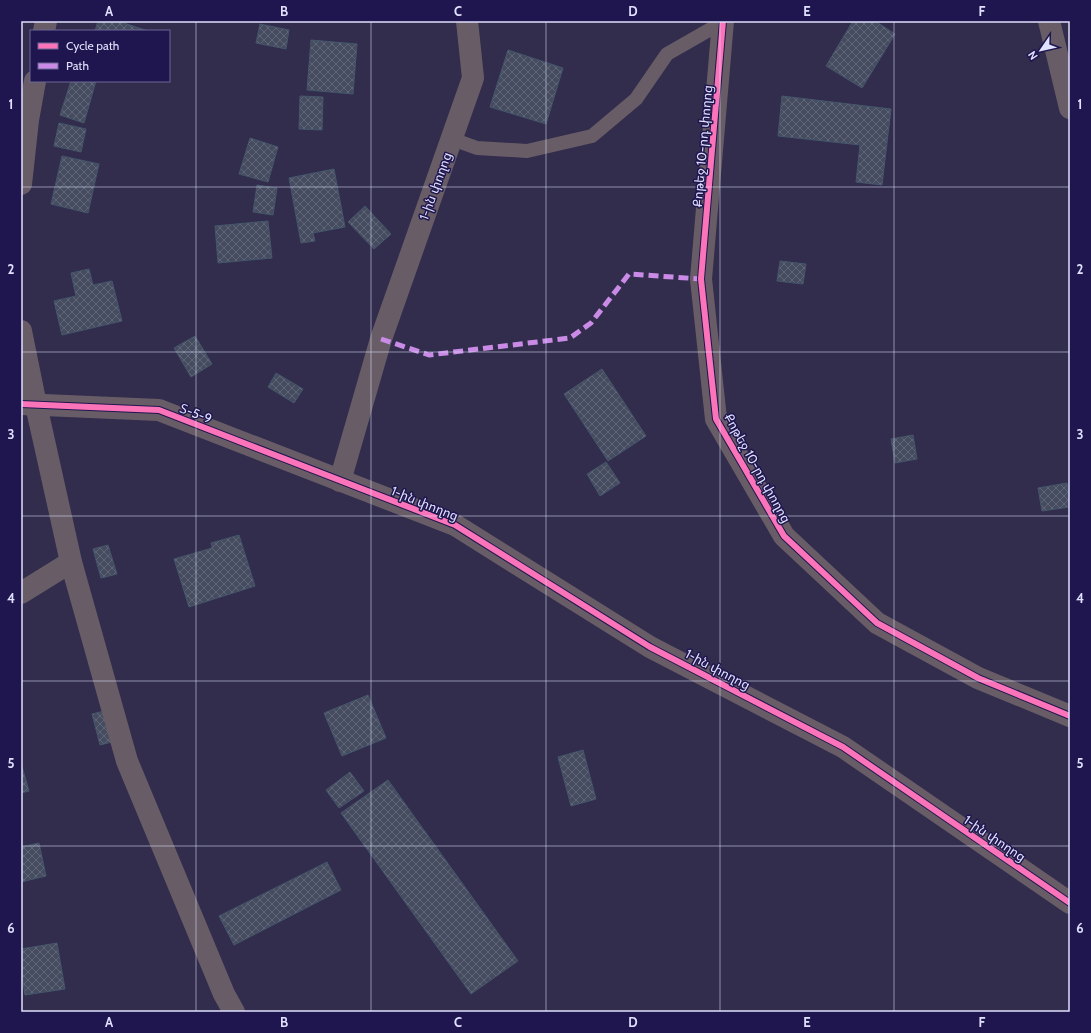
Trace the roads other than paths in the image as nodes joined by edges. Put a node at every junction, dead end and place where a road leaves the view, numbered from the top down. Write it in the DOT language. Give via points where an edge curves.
graph roads {
  1 [pos="467,21"];
  2 [pos="1049,21"];
  3 [pos="723,22"];
  4 [pos="35,82"];
  5 [pos="1069,103"];
  6 [pos="452,139"];
  7 [pos="21,184"];
  8 [pos="21,331"];
  9 [pos="28,405"];
  10 [pos="340,482"];
  11 [pos="71,562"];
  12 [pos="21,593"];
  13 [pos="1070,716"];
  14 [pos="1070,903"];
  15 [pos="234,1012"];
  1 -- 6 [label="street, 1-ին փողոց" via="474,78"];
  2 -- 5 [label="street"];
  3 -- 6 [label="lane" via="667,54 636,99 592,136 527,151 477,148"];
  3 -- 13 [label="street, Քոթեջ 10-րդ փողոց" via="701,279 716,419 784,536 877,623 978,678"];
  4 -- 7 [label="street"];
  6 -- 10 [label="street, 1-ին փողոց" via="381,339"];
  8 -- 9 [label="street"];
  9 -- 10 [label="street, Տ-5-9 / Տ-5-9" via="159,410"];
  9 -- 11 [label="street"];
  10 -- 14 [label="street, 1-ին փողոց / Տ-5-9" via="455,525 650,647 843,747"];
  11 -- 12 [label="street"];
  11 -- 15 [label="street" via="127,761"];
}
